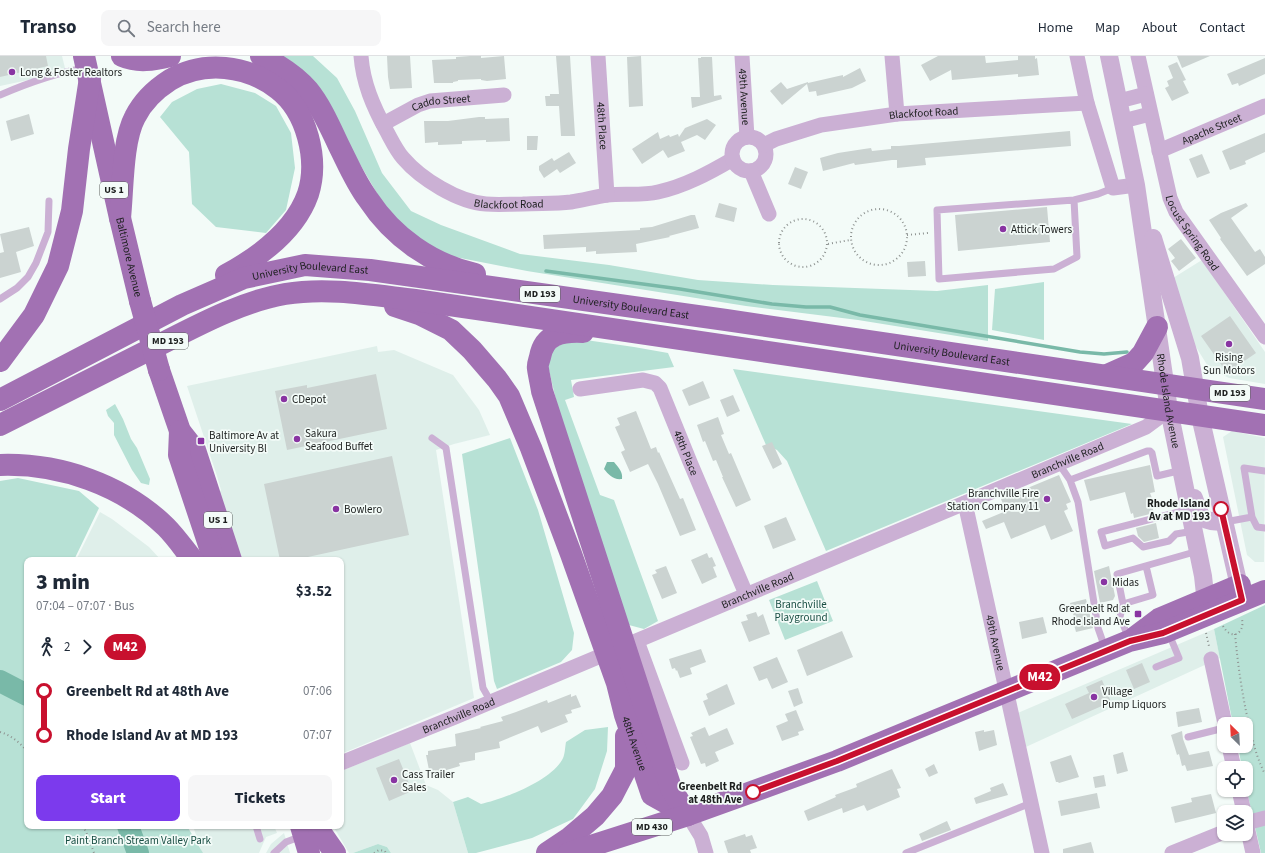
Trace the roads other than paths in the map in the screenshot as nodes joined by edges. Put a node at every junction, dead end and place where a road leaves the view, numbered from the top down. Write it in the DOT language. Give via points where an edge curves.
graph roads {
  1 [pos="122,56"];
  2 [pos="170,56"];
  3 [pos="261,56"];
  4 [pos="361,56"];
  5 [pos="598,56"];
  6 [pos="742,56"];
  7 [pos="892,56"];
  8 [pos="1077,56"];
  9 [pos="1109,56"];
  10 [pos="1138,56"];
  11 [pos="87,67"];
  12 [pos="1146,94"];
  13 [pos="0,95"];
  14 [pos="504,95"];
  15 [pos="1118,101"];
  16 [pos="1087,103"];
  17 [pos="1265,106"];
  18 [pos="897,114"];
  19 [pos="1150,114"];
  20 [pos="1123,121"];
  21 [pos="383,124"];
  22 [pos="748,137"];
  23 [pos="764,145"];
  24 [pos="1159,151"];
  25 [pos="732,159"];
  26 [pos="751,171"];
  27 [pos="1136,185"];
  28 [pos="1113,188"];
  29 [pos="607,195"];
  30 [pos="1074,200"];
  31 [pos="49,201"];
  32 [pos="769,214"];
  33 [pos="120,218"];
  34 [pos="346,292"];
  35 [pos="0,299"];
  36 [pos="583,300"];
  37 [pos="1157,327"];
  38 [pos="1265,337"];
  39 [pos="671,338"];
  40 [pos="0,360"];
  41 [pos="1107,375"];
  42 [pos="33,383"];
  43 [pos="1165,384"];
  44 [pos="580,389"];
  45 [pos="1196,389"];
  46 [pos="1265,398"];
  47 [pos="0,400"];
  48 [pos="1169,410"];
  49 [pos="1200,416"];
  50 [pos="0,425"];
  51 [pos="1265,425"];
  52 [pos="180,431"];
  53 [pos="432,438"];
  54 [pos="1059,464"];
  55 [pos="0,465"];
  56 [pos="1181,467"];
  57 [pos="1265,471"];
  58 [pos="1070,480"];
  59 [pos="965,503"];
  60 [pos="1190,509"];
  61 [pos="1252,517"];
  62 [pos="1224,522"];
  63 [pos="1265,528"];
  64 [pos="1194,531"];
  65 [pos="1198,551"];
  66 [pos="190,557"];
  67 [pos="213,557"];
  68 [pos="230,557"];
  69 [pos="1146,566"];
  70 [pos="1265,575"];
  71 [pos="746,594"];
  72 [pos="1248,598"];
  73 [pos="1123,604"];
  74 [pos="1212,612"];
  75 [pos="1168,632"];
  76 [pos="1130,641"];
  77 [pos="622,647"];
  78 [pos="1106,650"];
  79 [pos="1211,659"];
  80 [pos="1156,667"];
  81 [pos="1006,691"];
  82 [pos="491,702"];
  83 [pos="625,715"];
  84 [pos="1223,717"];
  85 [pos="1217,730"];
  86 [pos="1188,737"];
  87 [pos="344,762"];
  88 [pos="682,763"];
  89 [pos="1031,803"];
  90 [pos="688,815"];
  91 [pos="1265,818"];
  92 [pos="1253,821"];
  93 [pos="257,829"];
  94 [pos="310,834"];
  95 [pos="1217,835"];
  96 [pos="260,839"];
  97 [pos="1250,841"];
  98 [pos="274,853"];
  99 [pos="326,853"];
  100 [pos="336,853"];
  101 [pos="547,853"];
  102 [pos="569,853"];
  103 [pos="705,853"];
  104 [pos="906,853"];
  105 [pos="1042,853"];
  106 [pos="1172,853"];
  107 [pos="1253,853"];
  1 -- 2 [label="main road" via="128,59 153,60"];
  3 -- 36 [label="main road" via="284,68 307,89 368,199 390,227 411,246 440,263 461,271"];
  4 -- 21 [label="street, Blackfoot Road" via="365,85"];
  5 -- 29 [label="street, 48th Place"];
  6 -- 22 [label="street, 49th Avenue"];
  7 -- 18 [label="street"];
  8 -- 16 [label="street"];
  9 -- 15 [label="street, Rhode Island Avenue"];
  10 -- 12 [label="street"];
  11 -- 13 [label="lane" via="30,82"];
  11 -- 33 [label="main road, Baltimore Avenue / US 1"];
  11 -- 40 [label="main road" via="72,211 58,266 34,315"];
  12 -- 15 [label="street"];
  12 -- 19 [label="street, Locust Spring Road"];
  14 -- 21 [label="street, Caddo Street" via="430,101"];
  15 -- 20 [label="street, Rhode Island Avenue"];
  16 -- 18 [label="street, Blackfoot Road"];
  16 -- 28 [label="street"];
  17 -- 24 [label="street, Apache Street"];
  18 -- 23 [label="street, Blackfoot Road" via="821,125"];
  19 -- 20 [label="street"];
  19 -- 24 [label="street, Locust Spring Road"];
  20 -- 27 [label="street, Rhode Island Avenue"];
  21 -- 29 [label="street, Blackfoot Road" via="403,157 415,170 430,182 463,199 485,204 571,202"];
  22 -- 23 [label="street" via="757,139"];
  22 -- 25 [label="street" via="742,138 734,146"];
  23 -- 26 [label="street" via="765,162"];
  24 -- 38 [label="street, Locust Spring Road" via="1170,198 1176,212"];
  25 -- 26 [label="street" via="743,170"];
  25 -- 29 [label="street, Blackfoot Road" via="684,185 657,192"];
  26 -- 32 [label="street"];
  27 -- 28 [label="street"];
  27 -- 37 [label="street, Rhode Island Avenue"];
  27 -- 45 [label="street, Rhode Island Avenue" via="1190,358"];
  28 -- 30 [label="lane"];
  30 -- 30 [label="lane" via="1077,257 1054,269 939,279 937,210"];
  31 -- 35 [label="lane" via="48,232 36,264 18,288"];
  33 -- 42 [label="main road" via="129,132 134,118 141,106 170,80 190,71 206,68 251,74 279,90 289,100 306,129 312,163 308,194 292,223 265,250 246,264 118,333"];
  33 -- 52 [label="main road, Baltimore Avenue / US 1, bridge" via="159,370"];
  34 -- 39 [label="main road, University Boulevard East / MD 193"];
  34 -- 50 [label="main road, University Boulevard East / MD 193" via="310,291 257,300 198,325"];
  34 -- 77 [label="main road" via="419,314 451,330 497,379 509,396 531,448 571,554"];
  36 -- 41 [label="main road, University Boulevard East / MD 193"];
  36 -- 42 [label="main road, University Boulevard East / MD 193" via="370,270 305,265 244,278 182,305"];
  37 -- 41 [label="main road" via="1143,353 1134,363"];
  37 -- 43 [label="street, Rhode Island Avenue"];
  39 -- 48 [label="main road, University Boulevard East / MD 193"];
  39 -- 77 [label="main road" via="598,332 560,333 549,339 541,350 537,368"];
  41 -- 43 [label="main road, University Boulevard East / MD 193"];
  42 -- 47 [label="main road, University Boulevard East / MD 193"];
  43 -- 45 [label="main road, University Boulevard East / MD 193"];
  43 -- 48 [label="street, Rhode Island Avenue"];
  44 -- 71 [label="street, 48th Place" via="643,380 655,382 660,388"];
  45 -- 46 [label="main road, University Boulevard East / MD 193"];
  45 -- 49 [label="street, Rhode Island Avenue"];
  48 -- 49 [label="main road, University Boulevard East / MD 193"];
  48 -- 54 [label="street, Branchville Road" via="1146,427"];
  48 -- 56 [label="street, Rhode Island Avenue"];
  49 -- 51 [label="main road, University Boulevard East / MD 193"];
  49 -- 62 [label="street, Rhode Island Avenue"];
  52 -- 67 [label="main road, Baltimore Avenue / US 1" via="179,455"];
  52 -- 68 [label="main road, Baltimore Avenue / US 1" via="195,450"];
  53 -- 82 [label="lane" via="446,448 483,688"];
  54 -- 58 [label="lane"];
  54 -- 59 [label="street, Branchville Road"];
  55 -- 66 [label="main road" via="22,465 70,473 119,493 165,527"];
  56 -- 58 [label="lane" via="1157,476 1152,453 1147,451"];
  56 -- 60 [label="street, Rhode Island Avenue"];
  56 -- 62 [label="street" via="1204,520"];
  57 -- 61 [label="lane" via="1244,468"];
  58 -- 78 [label="lane" via="1078,502 1098,628"];
  59 -- 71 [label="street, Branchville Road"];
  59 -- 81 [label="street, 49th Avenue"];
  60 -- 64 [label="street, Rhode Island Avenue"];
  60 -- 64 [label="lane" via="1101,532 1105,546 1133,538 1143,547 1169,541 1176,534"];
  61 -- 62 [label="lane"];
  61 -- 63 [label="lane" via="1257,527"];
  62 -- 72 [label="street, Rhode Island Avenue"];
  64 -- 65 [label="street, Rhode Island Avenue"];
  65 -- 69 [label="lane"];
  65 -- 74 [label="street, Rhode Island Avenue"];
  69 -- 73 [label="lane" via="1117,574"];
  69 -- 73 [label="lane" via="1154,595"];
  70 -- 72 [label="main road, MD 430"];
  71 -- 77 [label="street, Branchville Road"];
  72 -- 74 [label="main road, MD 430"];
  73 -- 76 [label="lane" via="1120,617"];
  74 -- 75 [label="main road, MD 430"];
  74 -- 76 [label="main road, MD 430" via="1158,618"];
  75 -- 76 [label="main road, MD 430"];
  75 -- 80 [label="lane" via="1179,658"];
  76 -- 78 [label="main road, MD 430"];
  77 -- 82 [label="street, Branchville Road"];
  77 -- 83 [label="main road, 48th Avenue" via="617,683"];
  77 -- 88 [label="street"];
  77 -- 90 [label="main road, 48th Avenue" via="671,788"];
  78 -- 81 [label="main road, MD 430"];
  79 -- 84 [label="street"];
  81 -- 89 [label="street, 49th Avenue"];
  81 -- 90 [label="main road, MD 430" via="837,761"];
  82 -- 87 [label="street, Branchville Road"];
  83 -- 90 [label="main road, 48th Avenue" via="652,795"];
  83 -- 101 [label="main road" via="626,769 612,796 595,816"];
  85 -- 86 [label="lane"];
  89 -- 104 [label="lane"];
  89 -- 105 [label="street, 49th Avenue"];
  90 -- 102 [label="main road, MD 430"];
  90 -- 103 [label="street, 48th Avenue" via="701,836"];
  91 -- 92 [label="street"];
  93 -- 96 [label="lane"];
  94 -- 98 [label="lane" via="286,842"];
  94 -- 99 [label="main road"];
  94 -- 100 [label="main road"];
  95 -- 106 [label="street"];
  97 -- 107 [label="street"];
}
